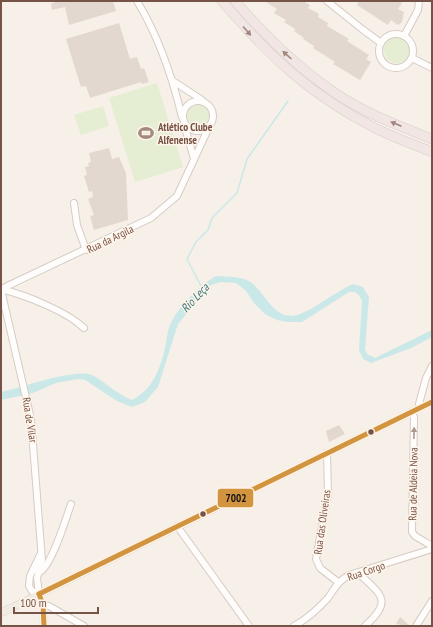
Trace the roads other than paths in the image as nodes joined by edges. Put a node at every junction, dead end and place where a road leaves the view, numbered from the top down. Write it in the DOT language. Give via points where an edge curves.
graph roads {
  1 [pos="137,1"];
  2 [pos="222,1"];
  3 [pos="235,1"];
  4 [pos="327,1"];
  5 [pos="421,1"];
  6 [pos="404,36"];
  7 [pos="381,43"];
  8 [pos="412,58"];
  9 [pos="432,68"];
  10 [pos="173,81"];
  11 [pos="206,103"];
  12 [pos="183,120"];
  13 [pos="210,124"];
  14 [pos="432,139"];
  15 [pos="432,152"];
  16 [pos="194,159"];
  17 [pos="74,203"];
  18 [pos="86,250"];
  19 [pos="1,291"];
  20 [pos="84,328"];
  21 [pos="432,366"];
  22 [pos="432,402"];
  23 [pos="420,407"];
  24 [pos="411,412"];
  25 [pos="327,453"];
  26 [pos="72,504"];
  27 [pos="177,526"];
  28 [pos="432,546"];
  29 [pos="432,549"];
  30 [pos="41,553"];
  31 [pos="38,573"];
  32 [pos="358,573"];
  33 [pos="338,582"];
  34 [pos="39,594"];
  35 [pos="432,601"];
  36 [pos="43,605"];
  37 [pos="1,612"];
  38 [pos="44,626"];
  39 [pos="84,626"];
  40 [pos="249,626"];
  41 [pos="294,626"];
  42 [pos="365,626"];
  43 [pos="416,626"];
  1 -- 10 [label="street" via="158,39"];
  2 -- 15 [label="highway, one-way" via="254,39 290,73 334,105 374,128"];
  14 -- 3 [label="highway, one-way" via="380,118 339,96 298,65 267,37"];
  4 -- 7 [label="street"];
  5 -- 6 [label="street"];
  6 -- 7 [label="street" via="394,34"];
  6 -- 8 [label="street" via="412,46"];
  7 -- 8 [label="street" via="381,58 390,67 400,67"];
  8 -- 9 [label="street"];
  10 -- 11 [label="street"];
  10 -- 12 [label="street"];
  11 -- 12 [label="street" via="192,101 184,108"];
  11 -- 13 [label="street, Rua da Argila" via="213,115"];
  12 -- 13 [label="street" via="186,126 194,131 203,130"];
  12 -- 16 [label="street"];
  13 -- 16 [label="street, Rua da Argila"];
  16 -- 18 [label="street, Rua da Argila" via="177,196 151,218"];
  17 -- 18 [label="street" via="78,228"];
  18 -- 19 [label="street, Rua da Argila"];
  19 -- 20 [label="street" via="65,314"];
  19 -- 30 [label="street, Rua de Vilar" via="24,385 34,447"];
  21 -- 23 [label="street" via="424,384"];
  22 -- 23 [label="main road"];
  23 -- 24 [label="main road"];
  24 -- 25 [label="main road"];
  28 -- 24 [label="street, Rua de Aldeia Nova, one-way" via="412,532 414,417"];
  25 -- 27 [label="main road"];
  25 -- 33 [label="street, Rua das Oliveiras" via="328,493 316,559 320,568"];
  26 -- 31 [label="street" via="49,562 42,572"];
  27 -- 34 [label="main road"];
  27 -- 40 [label="street"];
  29 -- 32 [label="street, Rua Corgo"];
  30 -- 31 [label="street, Rua de Vilar" via="42,560"];
  30 -- 34 [label="street, Rua de Vilar" via="29,582 32,591"];
  31 -- 34 [label="street, Rua de Vilar"];
  32 -- 33 [label="street, Rua Corgo"];
  32 -- 42 [label="street" via="380,595 382,602 381,610"];
  33 -- 41 [label="street, Rua Corgo" via="317,609"];
  34 -- 36 [label="main road"];
  34 -- 37 [label="main road"];
  35 -- 43 [label="street"];
  36 -- 38 [label="main road"];
  36 -- 39 [label="street"];
}
